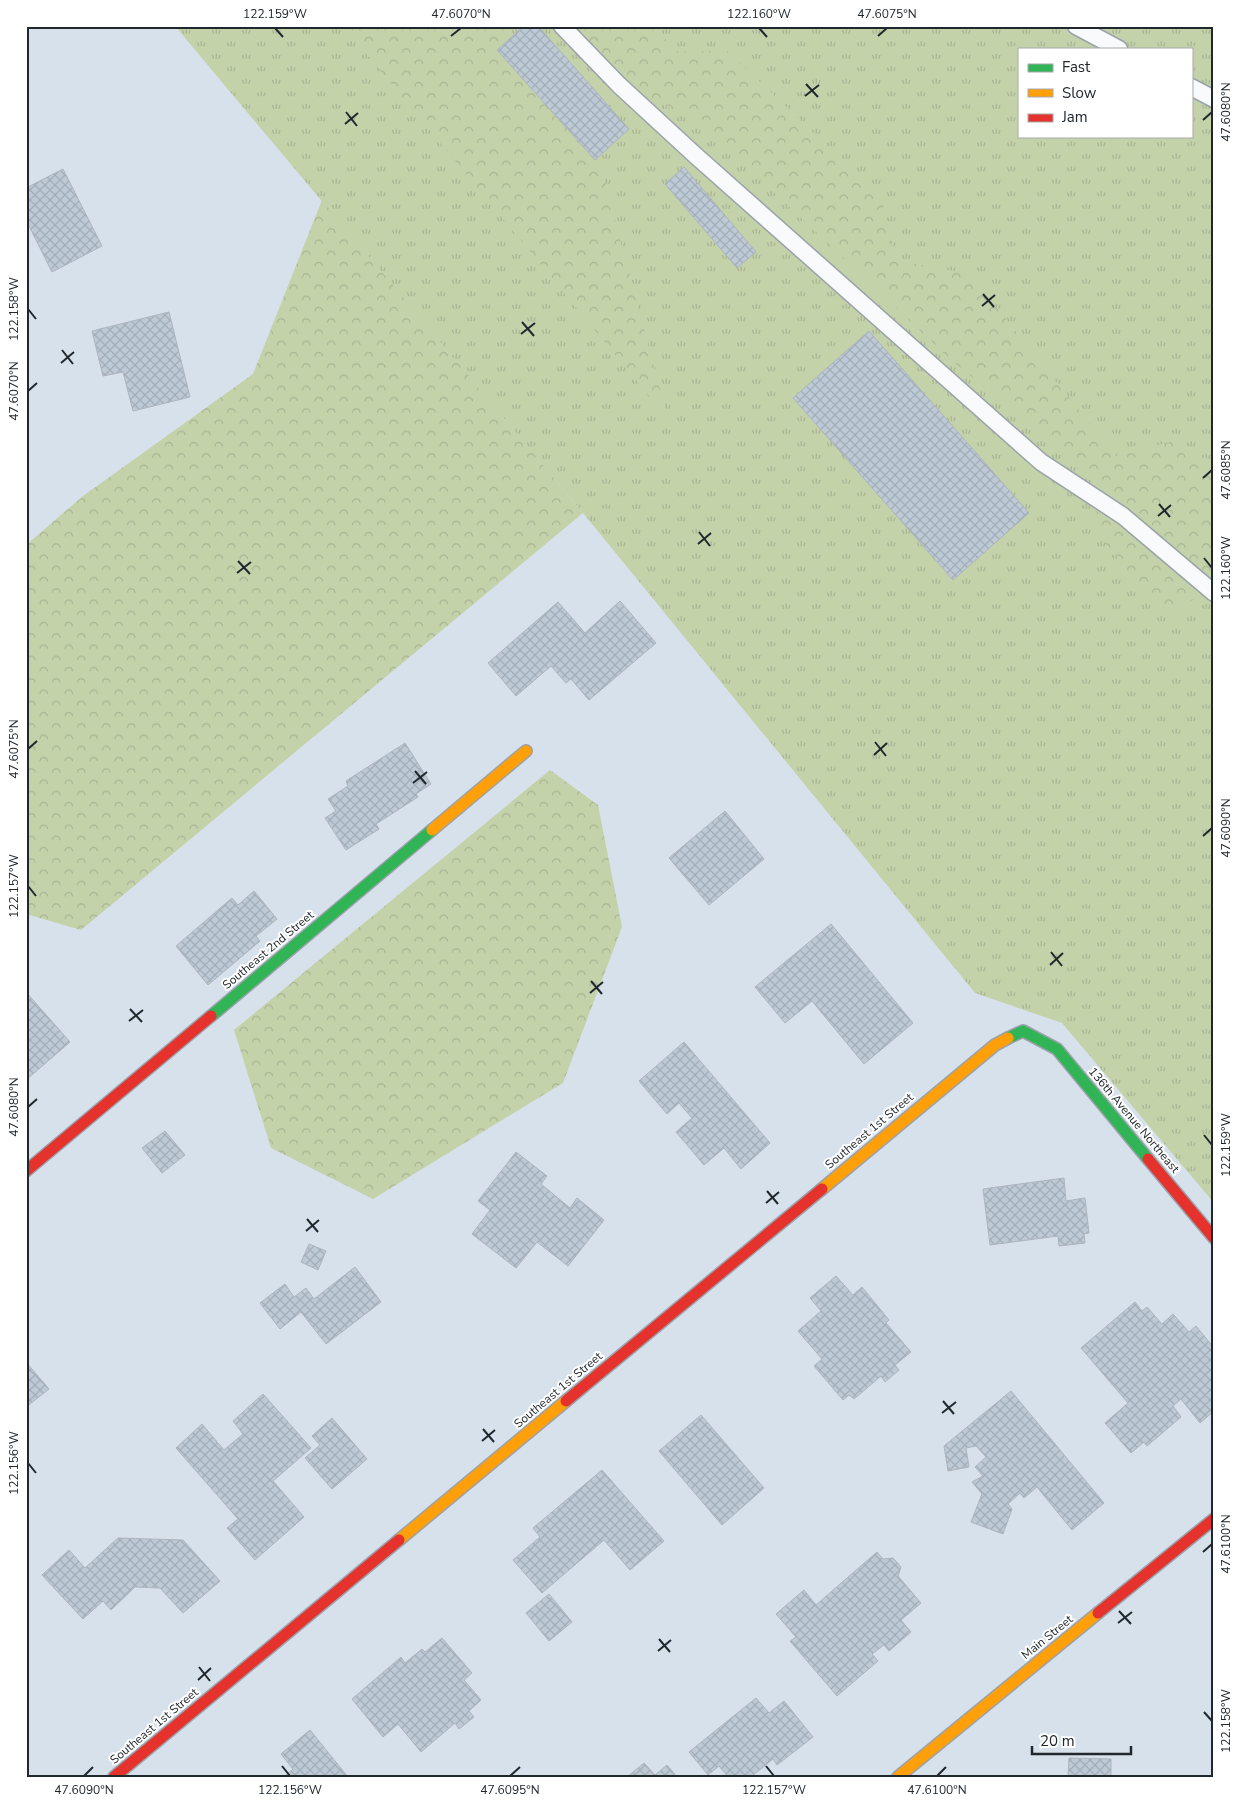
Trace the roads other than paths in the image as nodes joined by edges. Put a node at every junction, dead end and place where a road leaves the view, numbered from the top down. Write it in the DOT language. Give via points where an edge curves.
graph roads {
  1 [pos="562,26"];
  2 [pos="1076,26"];
  3 [pos="1117,48"];
  4 [pos="1192,88"];
  5 [pos="1214,99"];
  6 [pos="1214,593"];
  7 [pos="526,751"];
  8 [pos="1023,1032"];
  9 [pos="26,1171"];
  10 [pos="1214,1238"];
  11 [pos="1214,1519"];
  12 [pos="114,1777"];
  13 [pos="898,1777"];
  1 -- 6 [label="lane" via="619,85 695,155 1041,462 1123,516"];
  2 -- 3 [label="lane"];
  4 -- 5 [label="lane"];
  7 -- 9 [label="street, Southeast 2nd Street"];
  8 -- 10 [label="street, 136th Avenue Northeast" via="1057,1048"];
  8 -- 12 [label="street, Southeast 1st Street" via="988,1051"];
  11 -- 13 [label="street, Main Street"];
}
